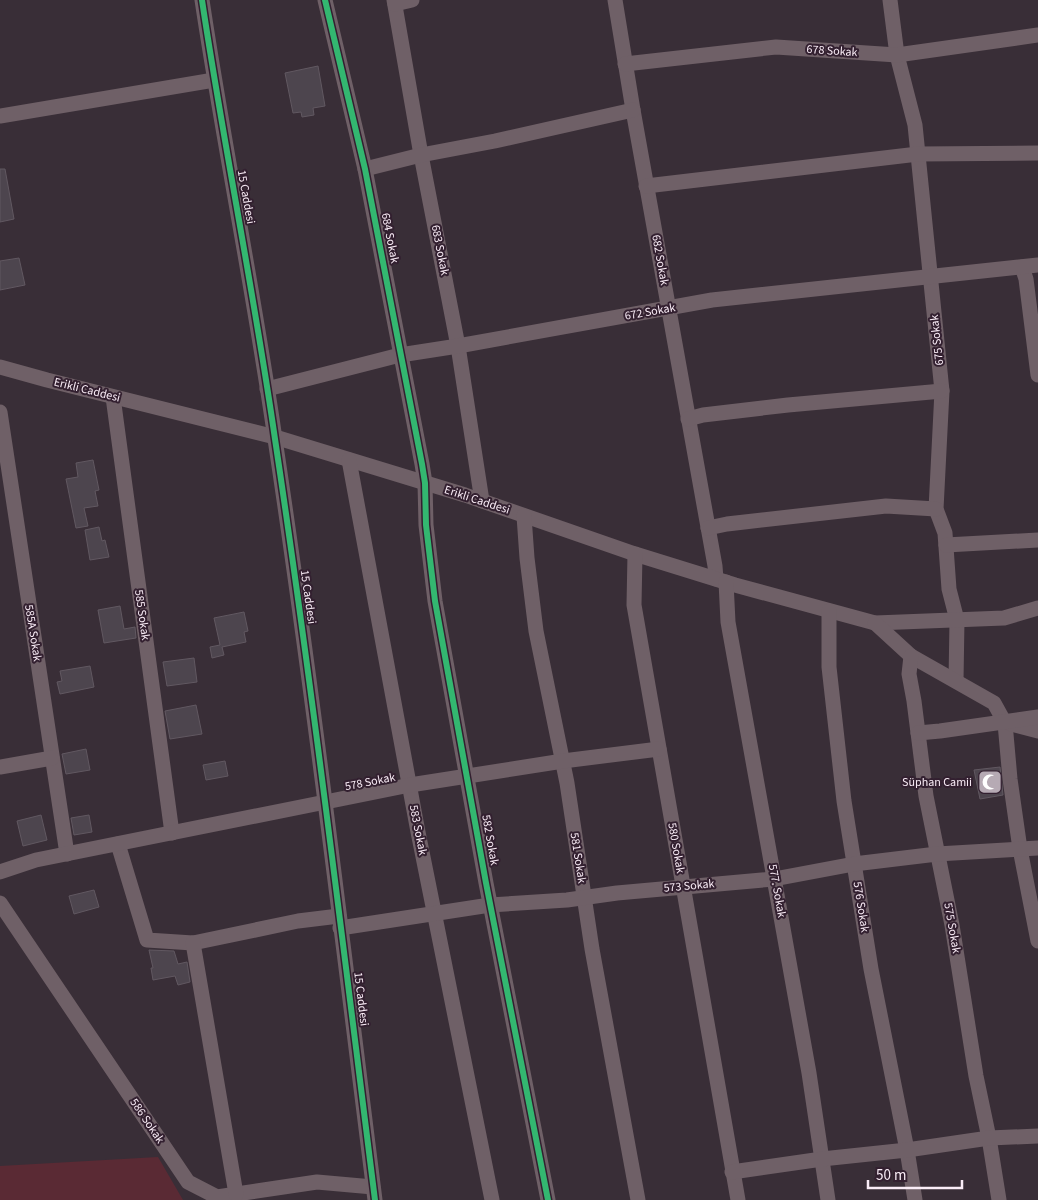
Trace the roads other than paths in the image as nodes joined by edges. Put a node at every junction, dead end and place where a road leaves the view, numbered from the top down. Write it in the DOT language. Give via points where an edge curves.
graph roads {
  1 [pos="202,0"];
  2 [pos="324,0"];
  3 [pos="412,0"];
  4 [pos="615,0"];
  5 [pos="890,0"];
  6 [pos="395,2"];
  7 [pos="1038,35"];
  8 [pos="897,55"];
  9 [pos="625,64"];
  10 [pos="214,80"];
  11 [pos="633,110"];
  12 [pos="0,116"];
  13 [pos="1038,153"];
  14 [pos="918,154"];
  15 [pos="421,155"];
  16 [pos="365,169"];
  17 [pos="646,186"];
  18 [pos="1038,265"];
  19 [pos="1022,267"];
  20 [pos="930,277"];
  21 [pos="669,309"];
  22 [pos="458,346"];
  23 [pos="400,355"];
  24 [pos="0,366"];
  25 [pos="1038,375"];
  26 [pos="267,389"];
  27 [pos="942,391"];
  28 [pos="113,397"];
  29 [pos="0,412"];
  30 [pos="688,419"];
  31 [pos="275,437"];
  32 [pos="349,460"];
  33 [pos="425,483"];
  34 [pos="482,501"];
  35 [pos="936,509"];
  36 [pos="524,516"];
  37 [pos="708,528"];
  38 [pos="1038,540"];
  39 [pos="946,545"];
  40 [pos="635,554"];
  41 [pos="721,581"];
  42 [pos="1038,608"];
  43 [pos="829,611"];
  44 [pos="957,620"];
  45 [pos="875,624"];
  46 [pos="911,656"];
  47 [pos="956,681"];
  48 [pos="1038,718"];
  49 [pos="1005,723"];
  50 [pos="1038,731"];
  51 [pos="918,733"];
  52 [pos="659,749"];
  53 [pos="52,758"];
  54 [pos="563,761"];
  55 [pos="0,767"];
  56 [pos="466,776"];
  57 [pos="410,785"];
  58 [pos="324,802"];
  59 [pos="172,833"];
  60 [pos="118,844"];
  61 [pos="1038,848"];
  62 [pos="1020,849"];
  63 [pos="67,854"];
  64 [pos="937,854"];
  65 [pos="854,864"];
  66 [pos="0,872"];
  67 [pos="774,878"];
  68 [pos="682,887"];
  69 [pos="585,899"];
  70 [pos="0,903"];
  71 [pos="490,905"];
  72 [pos="435,913"];
  73 [pos="339,922"];
  74 [pos="1038,941"];
  75 [pos="193,943"];
  76 [pos="1038,1136"];
  77 [pos="989,1138"];
  78 [pos="907,1150"];
  79 [pos="822,1159"];
  80 [pos="732,1172"];
  81 [pos="236,1194"];
  82 [pos="374,1194"];
  83 [pos="492,1200"];
  84 [pos="548,1200"];
  85 [pos="638,1200"];
  86 [pos="738,1200"];
  87 [pos="828,1200"];
  88 [pos="915,1200"];
  89 [pos="999,1200"];
  1 -- 10 [label="street, 15 Caddesi"];
  2 -- 16 [label="street, 684 Sokak"];
  3 -- 6 [label="street"];
  4 -- 9 [label="street, 682 Sokak"];
  5 -- 8 [label="street, 675 Sokak"];
  6 -- 15 [label="street, 683 Sokak"];
  7 -- 8 [label="street, 678 Sokak"];
  8 -- 9 [label="street, 678 Sokak" via="776,47"];
  8 -- 14 [label="street, 675 Sokak" via="915,124"];
  9 -- 11 [label="street, 682 Sokak"];
  10 -- 12 [label="street"];
  10 -- 26 [label="street, 15 Caddesi"];
  11 -- 15 [label="street"];
  11 -- 17 [label="street, 682 Sokak"];
  13 -- 14 [label="street"];
  14 -- 17 [label="street"];
  14 -- 20 [label="street, 675 Sokak"];
  15 -- 16 [label="street"];
  15 -- 22 [label="street, 683 Sokak"];
  16 -- 23 [label="street, 684 Sokak"];
  17 -- 21 [label="street, 682 Sokak"];
  18 -- 19 [label="street, 672 Sokak"];
  19 -- 20 [label="street, 672 Sokak"];
  19 -- 25 [label="street"];
  20 -- 21 [label="street, 672 Sokak" via="712,300"];
  20 -- 27 [label="street, 675 Sokak"];
  21 -- 22 [label="street, 672 Sokak"];
  21 -- 30 [label="street, 682 Sokak"];
  22 -- 23 [label="street, 672 Sokak"];
  22 -- 34 [label="street, 683 Sokak"];
  23 -- 26 [label="street, 672 Sokak"];
  23 -- 33 [label="street, 684 Sokak"];
  24 -- 28 [label="street, Erikli Caddesi"];
  26 -- 31 [label="street, 15 Caddesi"];
  27 -- 30 [label="street" via="779,406"];
  27 -- 35 [label="street, 675 Sokak"];
  28 -- 31 [label="street, Erikli Caddesi"];
  28 -- 59 [label="street, 585 Sokak"];
  29 -- 53 [label="street, 585A Sokak"];
  30 -- 37 [label="street, 682 Sokak"];
  31 -- 32 [label="street, Erikli Caddesi"];
  31 -- 58 [label="street, 15 Caddesi"];
  32 -- 33 [label="street, Erikli Caddesi"];
  32 -- 57 [label="street, 583 Sokak"];
  33 -- 34 [label="street, Erikli Caddesi"];
  33 -- 56 [label="street, 582 Sokak" via="434,601"];
  34 -- 36 [label="street, Erikli Caddesi"];
  35 -- 37 [label="street" via="886,506"];
  35 -- 39 [label="street, 675 Sokak"];
  36 -- 40 [label="street, Erikli Caddesi"];
  36 -- 54 [label="street, 581 Sokak" via="536,630"];
  37 -- 41 [label="street, 682 Sokak"];
  38 -- 39 [label="street"];
  39 -- 44 [label="street, 675 Sokak" via="949,589"];
  40 -- 41 [label="street, Erikli Caddesi"];
  40 -- 52 [label="street, 580 Sokak" via="634,606"];
  41 -- 43 [label="street, Erikli Caddesi"];
  41 -- 67 [label="street, 577. Sokak"];
  42 -- 44 [label="street" via="1004,618"];
  43 -- 45 [label="street, Erikli Caddesi"];
  43 -- 65 [label="street, 576 Sokak" via="828,668"];
  44 -- 45 [label="street"];
  44 -- 47 [label="street, 675 Sokak"];
  45 -- 46 [label="street"];
  46 -- 47 [label="street"];
  46 -- 51 [label="street, 575 Sokak" via="909,674"];
  47 -- 49 [label="street" via="994,703"];
  48 -- 49 [label="street"];
  49 -- 50 [label="street"];
  49 -- 51 [label="street"];
  49 -- 62 [label="street"];
  51 -- 64 [label="street, 575 Sokak"];
  52 -- 54 [label="street, 578 Sokak"];
  52 -- 68 [label="street, 580 Sokak"];
  53 -- 55 [label="street"];
  53 -- 63 [label="street, 585A Sokak"];
  54 -- 56 [label="street, 578 Sokak"];
  54 -- 69 [label="street, 581 Sokak"];
  56 -- 57 [label="street, 578 Sokak"];
  56 -- 71 [label="street, 582 Sokak"];
  57 -- 58 [label="street, 578 Sokak"];
  57 -- 72 [label="street, 583 Sokak"];
  58 -- 59 [label="street, 578 Sokak"];
  58 -- 73 [label="street, 15 Caddesi"];
  59 -- 60 [label="street, 578 Sokak"];
  60 -- 63 [label="street, 578 Sokak"];
  60 -- 75 [label="street, 573 Sokak" via="146,940"];
  61 -- 62 [label="street, 573 Sokak"];
  62 -- 64 [label="street, 573 Sokak"];
  62 -- 74 [label="street"];
  63 -- 66 [label="street, 578 Sokak"];
  64 -- 65 [label="street, 573 Sokak"];
  64 -- 77 [label="street, 575 Sokak"];
  65 -- 67 [label="street, 573 Sokak"];
  65 -- 78 [label="street, 576 Sokak"];
  67 -- 68 [label="street, 573 Sokak"];
  67 -- 79 [label="street, 577. Sokak"];
  68 -- 69 [label="street, 573 Sokak"];
  68 -- 80 [label="street, 580 Sokak"];
  69 -- 71 [label="street, 573 Sokak"];
  69 -- 85 [label="street, 581 Sokak"];
  70 -- 81 [label="street, 586 Sokak" via="188,1182 217,1197"];
  71 -- 72 [label="street, 573 Sokak"];
  71 -- 84 [label="street, 582 Sokak"];
  72 -- 73 [label="street, 573 Sokak"];
  72 -- 83 [label="street, 583 Sokak"];
  73 -- 75 [label="street, 573 Sokak" via="298,921"];
  73 -- 82 [label="street, 15 Caddesi"];
  75 -- 81 [label="street"];
  76 -- 77 [label="street"];
  77 -- 78 [label="street"];
  77 -- 89 [label="street, 575 Sokak"];
  78 -- 79 [label="street"];
  78 -- 88 [label="street, 576 Sokak"];
  79 -- 80 [label="street"];
  79 -- 87 [label="street, 577. Sokak"];
  80 -- 86 [label="street, 580 Sokak"];
  81 -- 82 [label="street, 586 Sokak" via="317,1182"];
}
